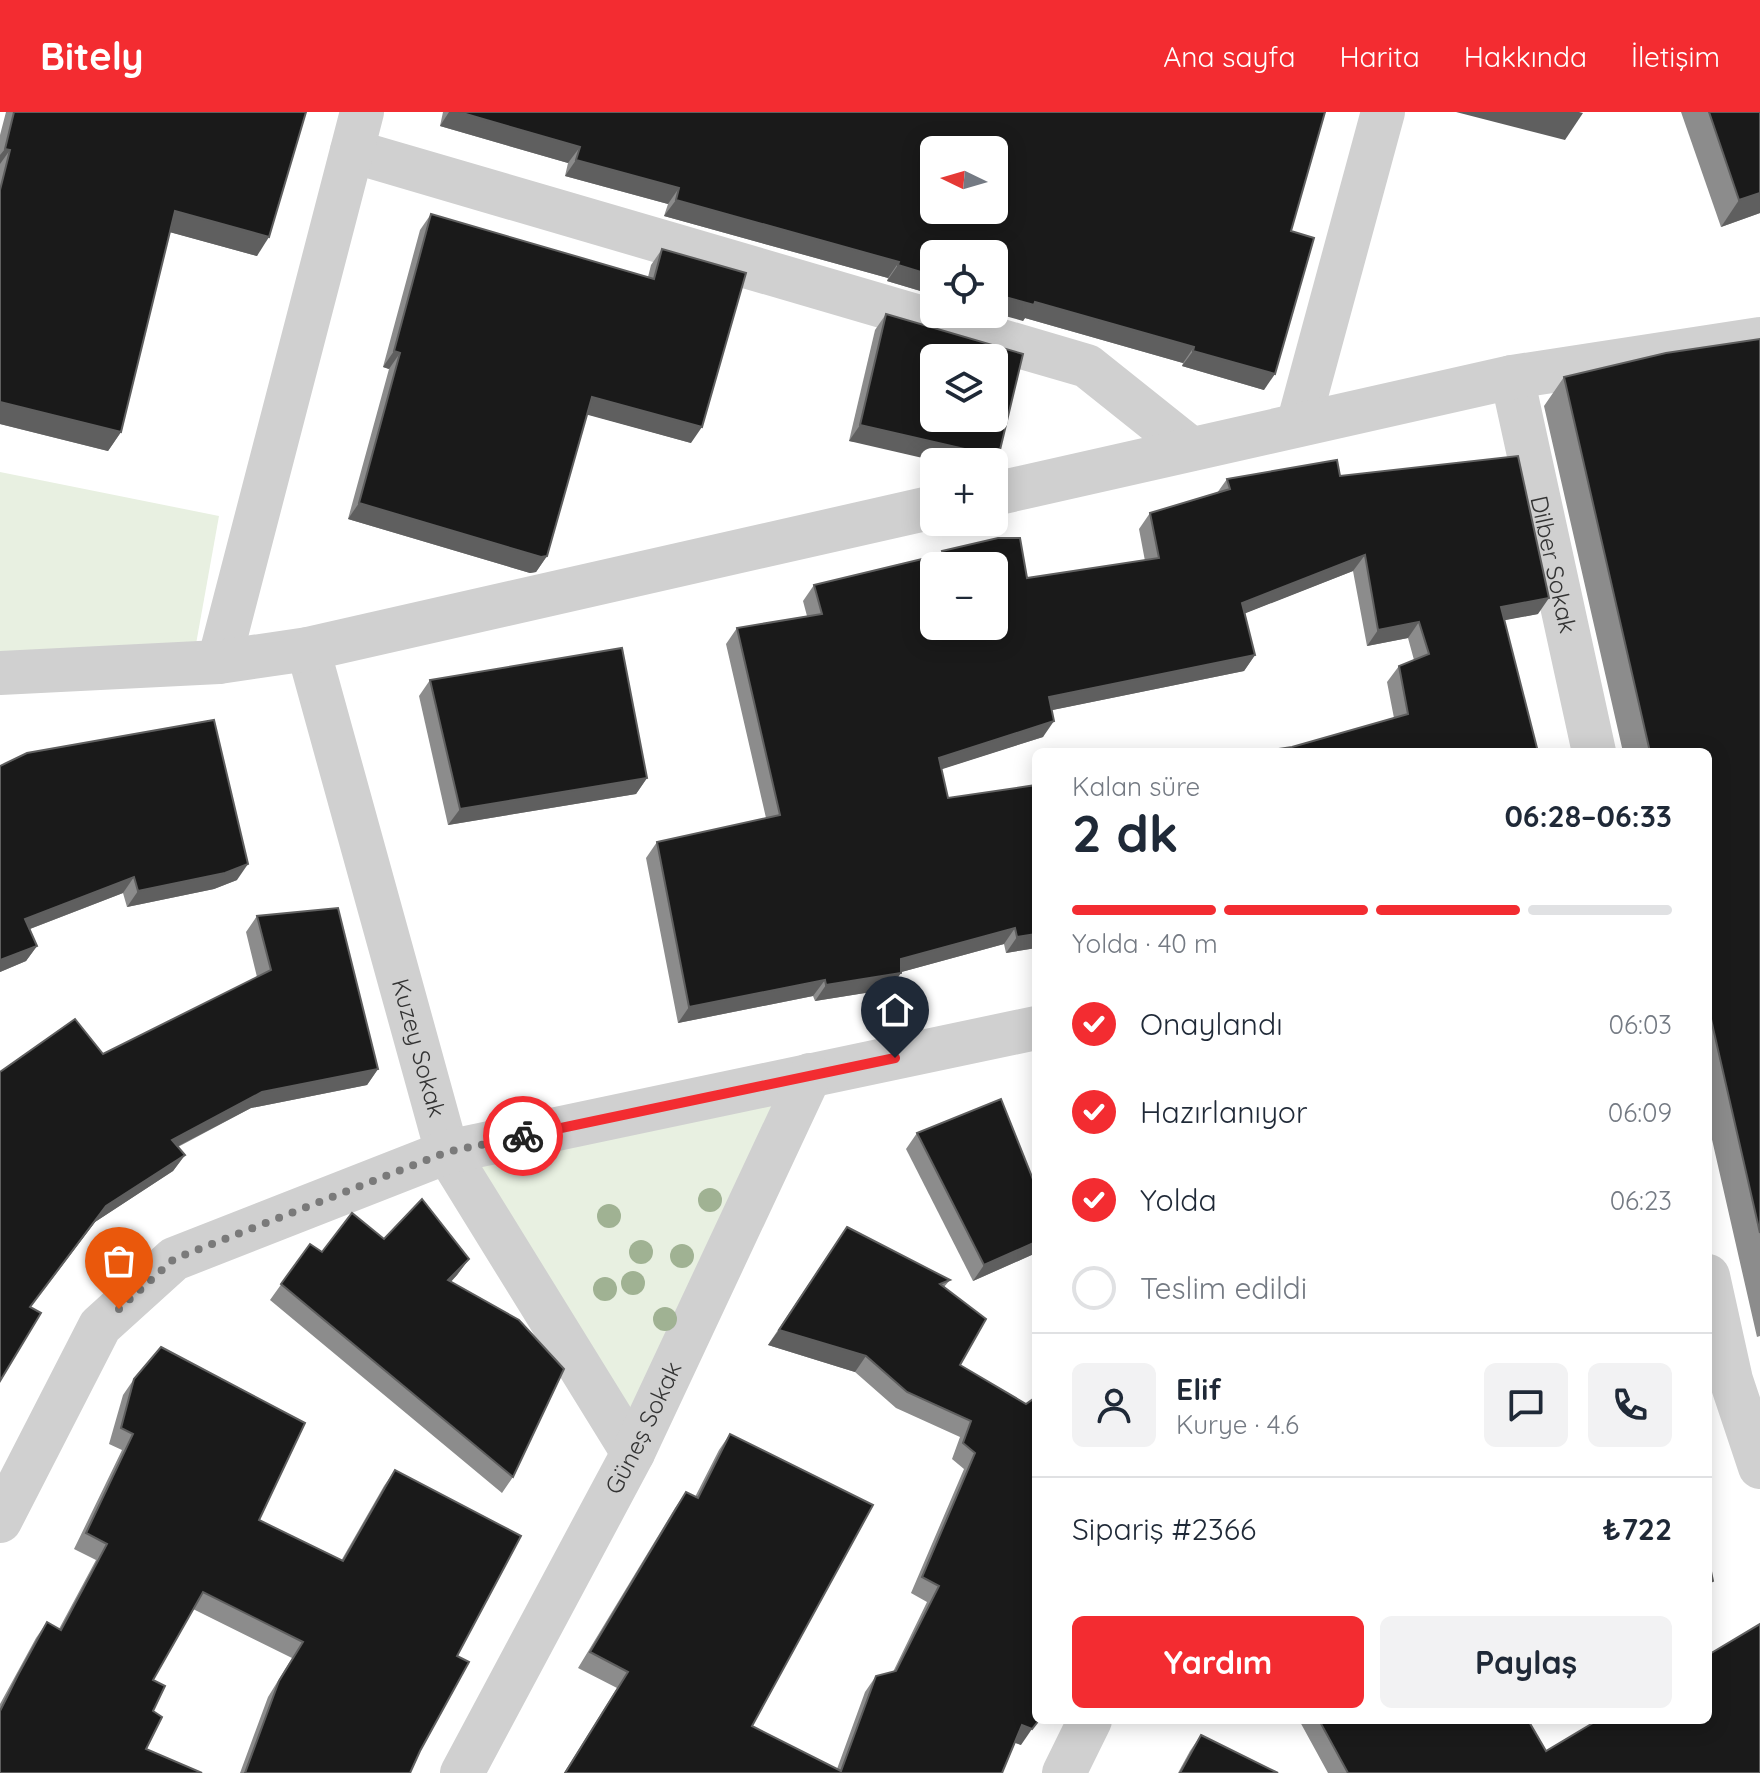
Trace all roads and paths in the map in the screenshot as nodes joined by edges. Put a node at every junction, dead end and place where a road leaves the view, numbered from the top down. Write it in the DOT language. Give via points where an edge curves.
graph roads {
  1 [pos="1383,112"];
  2 [pos="357,131"];
  3 [pos="1760,339"];
  4 [pos="1512,377"];
  5 [pos="1298,425"];
  6 [pos="1191,449"];
  7 [pos="1008,491"];
  8 [pos="920,510"];
  9 [pos="308,649"];
  10 [pos="219,662"];
  11 [pos="0,673"];
  12 [pos="1593,748"];
  13 [pos="1032,1029"];
  14 [pos="810,1075"];
  15 [pos="447,1152"];
  16 [pos="1712,1293"];
  17 [pos="1733,1380"];
  18 [pos="633,1453"];
  19 [pos="1760,1467"];
  20 [pos="0,1521"];
  21 [pos="1088,1724"];
  22 [pos="462,1773"];
  23 [pos="1064,1773"];
  1 -- 5 [label="street"];
  2 -- 6 [label="street" via="1087,366"];
  2 -- 10 [label="street"];
  3 -- 4 [label="street"];
  4 -- 5 [label="street"];
  4 -- 12 [label="street, Dilber Sokak"];
  5 -- 6 [label="street"];
  6 -- 7 [label="street"];
  8 -- 9 [label="street"];
  9 -- 10 [label="street"];
  9 -- 15 [label="street, Kuzey Sokak"];
  10 -- 11 [label="street"];
  13 -- 14 [label="street"];
  14 -- 15 [label="street"];
  14 -- 18 [label="street, Güneş Sokak"];
  15 -- 18 [label="street, Kuzey Sokak"];
  15 -- 20 [label="street" via="174,1259 100,1326"];
  16 -- 17 [label="street"];
  17 -- 19 [label="street"];
  18 -- 22 [label="street, Güneş Sokak"];
  21 -- 23 [label="street"];
}
